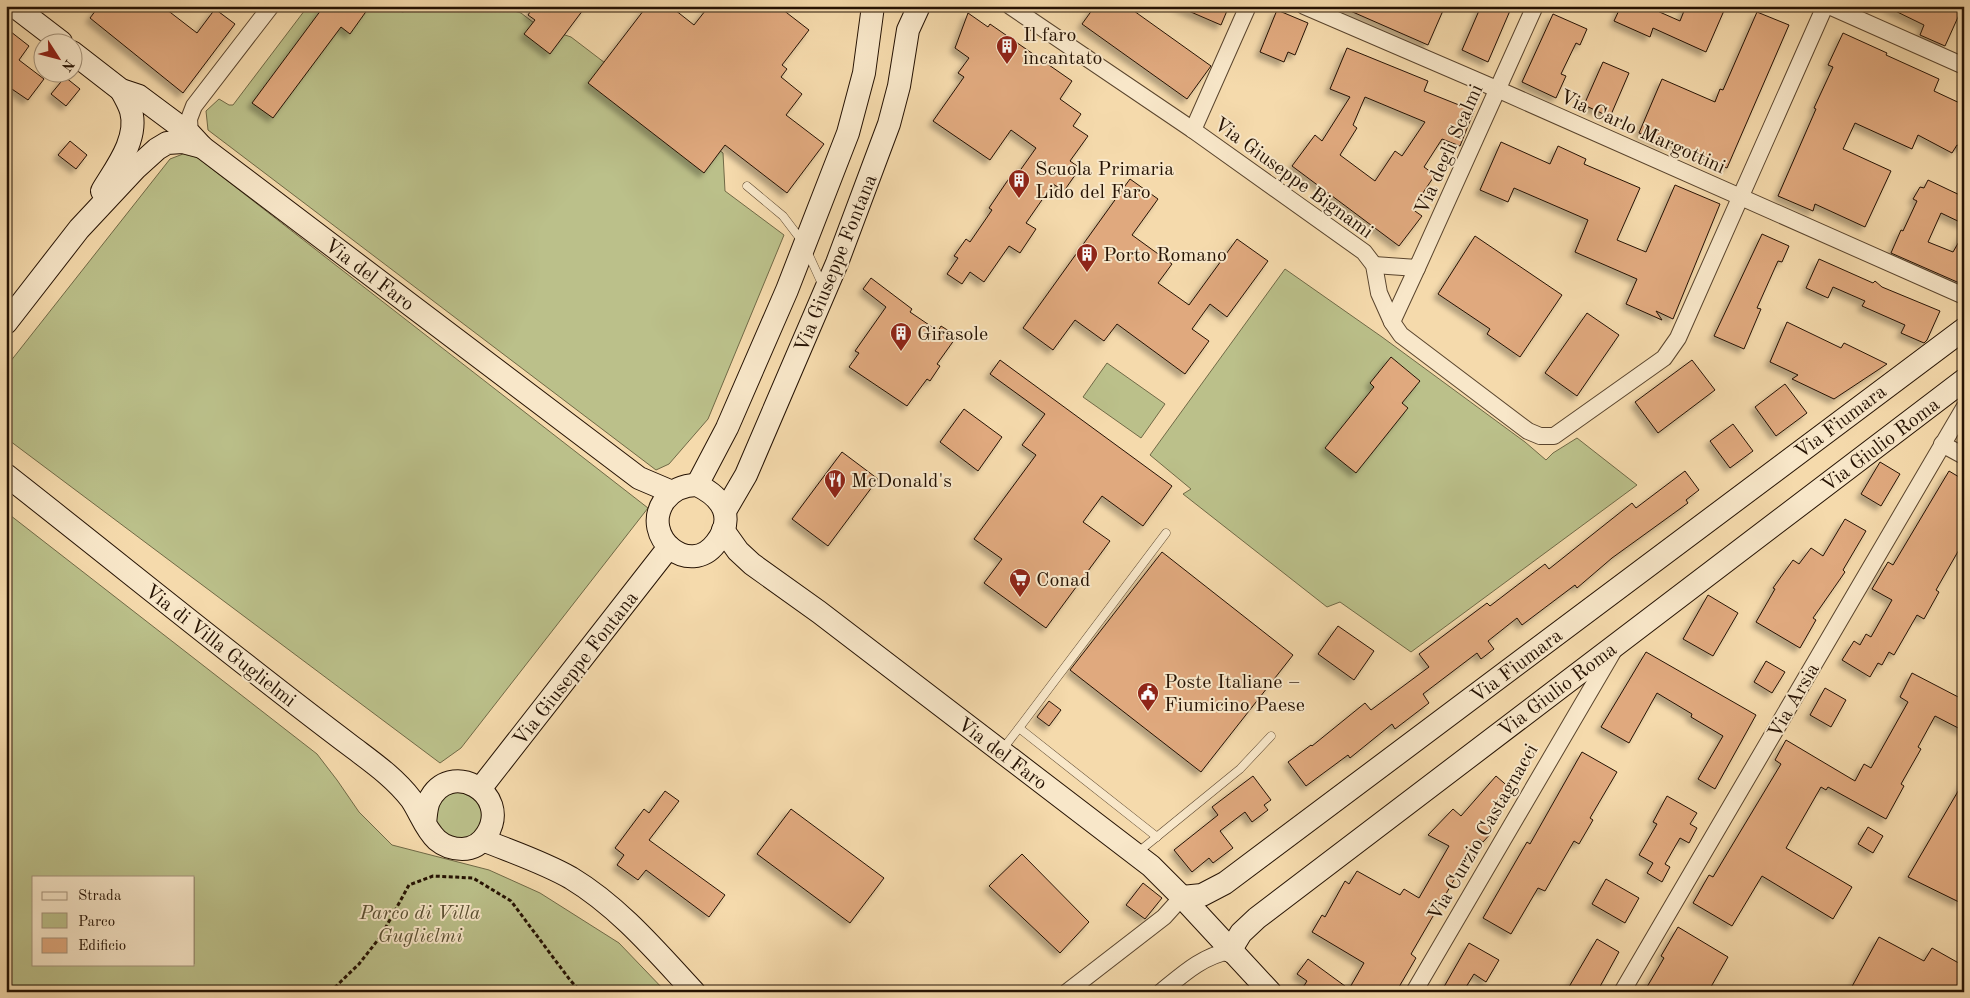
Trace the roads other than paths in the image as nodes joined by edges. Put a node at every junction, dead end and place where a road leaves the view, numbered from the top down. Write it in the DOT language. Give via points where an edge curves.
graph roads {
  1 [pos="14,6"];
  2 [pos="271,6"];
  3 [pos="873,6"];
  4 [pos="920,6"];
  5 [pos="1010,6"];
  6 [pos="1248,6"];
  7 [pos="1304,6"];
  8 [pos="1535,6"];
  9 [pos="1827,6"];
  10 [pos="48,32"];
  11 [pos="82,60"];
  12 [pos="1964,66"];
  13 [pos="121,90"];
  14 [pos="1498,90"];
  15 [pos="1193,130"];
  16 [pos="196,140"];
  17 [pos="747,186"];
  18 [pos="1740,197"];
  19 [pos="79,229"];
  20 [pos="805,248"];
  21 [pos="1374,265"];
  22 [pos="1417,268"];
  23 [pos="826,293"];
  24 [pos="1964,296"];
  25 [pos="8,322"];
  26 [pos="1392,322"];
  27 [pos="1964,328"];
  28 [pos="1962,386"];
  29 [pos="1964,408"];
  30 [pos="1942,444"];
  31 [pos="1964,456"];
  32 [pos="6,475"];
  33 [pos="697,485"];
  34 [pos="672,492"];
  35 [pos="724,521"];
  36 [pos="1166,533"];
  37 [pos="670,547"];
  38 [pos="1618,643"];
  39 [pos="1019,728"];
  40 [pos="1271,736"];
  41 [pos="1001,751"];
  42 [pos="480,789"];
  43 [pos="425,823"];
  44 [pos="1157,837"];
  45 [pos="483,840"];
  46 [pos="1136,854"];
  47 [pos="1182,897"];
  48 [pos="1230,951"];
  49 [pos="694,992"];
  50 [pos="1067,992"];
  51 [pos="1161,992"];
  52 [pos="1270,992"];
  53 [pos="1414,992"];
  54 [pos="1622,992"];
  1 -- 10 [label="street"];
  2 -- 16 [label="street" via="194,106 189,119"];
  3 -- 20 [label="street, Via Giuseppe Fontana" via="864,74 855,110"];
  4 -- 23 [label="street, Via Giuseppe Fontana" via="908,30 899,86 883,143"];
  5 -- 15 [label="street, Via Giuseppe Bignami"];
  6 -- 15 [label="street"];
  7 -- 14 [label="street, Via Carlo Margottini"];
  8 -- 14 [label="street, Via degli Scalmi"];
  9 -- 12 [label="street"];
  9 -- 18 [label="street, Via Giuseppe Bignami"];
  11 -- 13 [label="street, Via del Faro"];
  13 -- 16 [label="street, Via del Faro" via="139,96"];
  13 -- 19 [label="street" via="132,113 132,134"];
  14 -- 18 [label="street, Via Carlo Margottini"];
  14 -- 22 [label="street, Via degli Scalmi"];
  15 -- 21 [label="street, Via Giuseppe Bignami" via="1364,252"];
  16 -- 19 [label="street" via="167,143 157,149"];
  16 -- 34 [label="street, Via del Faro" via="639,478"];
  17 -- 20 [label="lane" via="783,216"];
  18 -- 24 [label="street, Via Carlo Margottini"];
  18 -- 26 [label="street, Via Giuseppe Bignami" via="1678,338 1664,358 1554,436 1540,436 1528,431 1401,335"];
  19 -- 25 [label="street"];
  20 -- 23 [label="lane"];
  20 -- 33 [label="street, Via Giuseppe Fontana" via="727,428"];
  21 -- 22 [label="street"];
  21 -- 26 [label="street, Via Giuseppe Bignami"];
  22 -- 26 [label="street, Via degli Scalmi"];
  23 -- 35 [label="street, Via Giuseppe Fontana"];
  27 -- 47 [label="street, Via Fiumara" via="1225,883 1202,895"];
  28 -- 38 [label="street, Via Giulio Roma"];
  29 -- 30 [label="street, Via Arsia"];
  30 -- 31 [label="street"];
  30 -- 54 [label="street, Via Arsia"];
  32 -- 43 [label="street, Via di Villa Guglielmi" via="390,776 413,802"];
  33 -- 34 [label="street" via="684,486"];
  33 -- 35 [label="street" via="717,497"];
  34 -- 37 [label="street" via="660,507 657,519 659,531"];
  35 -- 37 [label="street" via="712,548 701,554 685,556"];
  35 -- 41 [label="street, Via del Faro" via="738,551 752,564"];
  36 -- 39 [label="lane"];
  37 -- 42 [label="street, Via Giuseppe Fontana"];
  38 -- 48 [label="street, Via Giulio Roma" via="1257,918"];
  38 -- 53 [label="street, Via Curzio Castagnacci"];
  39 -- 41 [label="lane"];
  39 -- 44 [label="lane"];
  40 -- 44 [label="lane" via="1240,769"];
  41 -- 46 [label="street, Via del Faro"];
  42 -- 43 [label="street" via="460,781 441,787 430,800"];
  42 -- 45 [label="street" via="488,798 492,813 490,828"];
  43 -- 45 [label="street" via="440,842 455,848 473,847"];
  44 -- 46 [label="lane"];
  45 -- 49 [label="street" via="551,868 592,893 643,937"];
  46 -- 47 [label="street, Via del Faro"];
  47 -- 48 [label="street, Via del Faro"];
  47 -- 50 [label="street" via="1164,917"];
  48 -- 51 [label="street" via="1197,964"];
  48 -- 52 [label="street, Via del Faro"];
}
